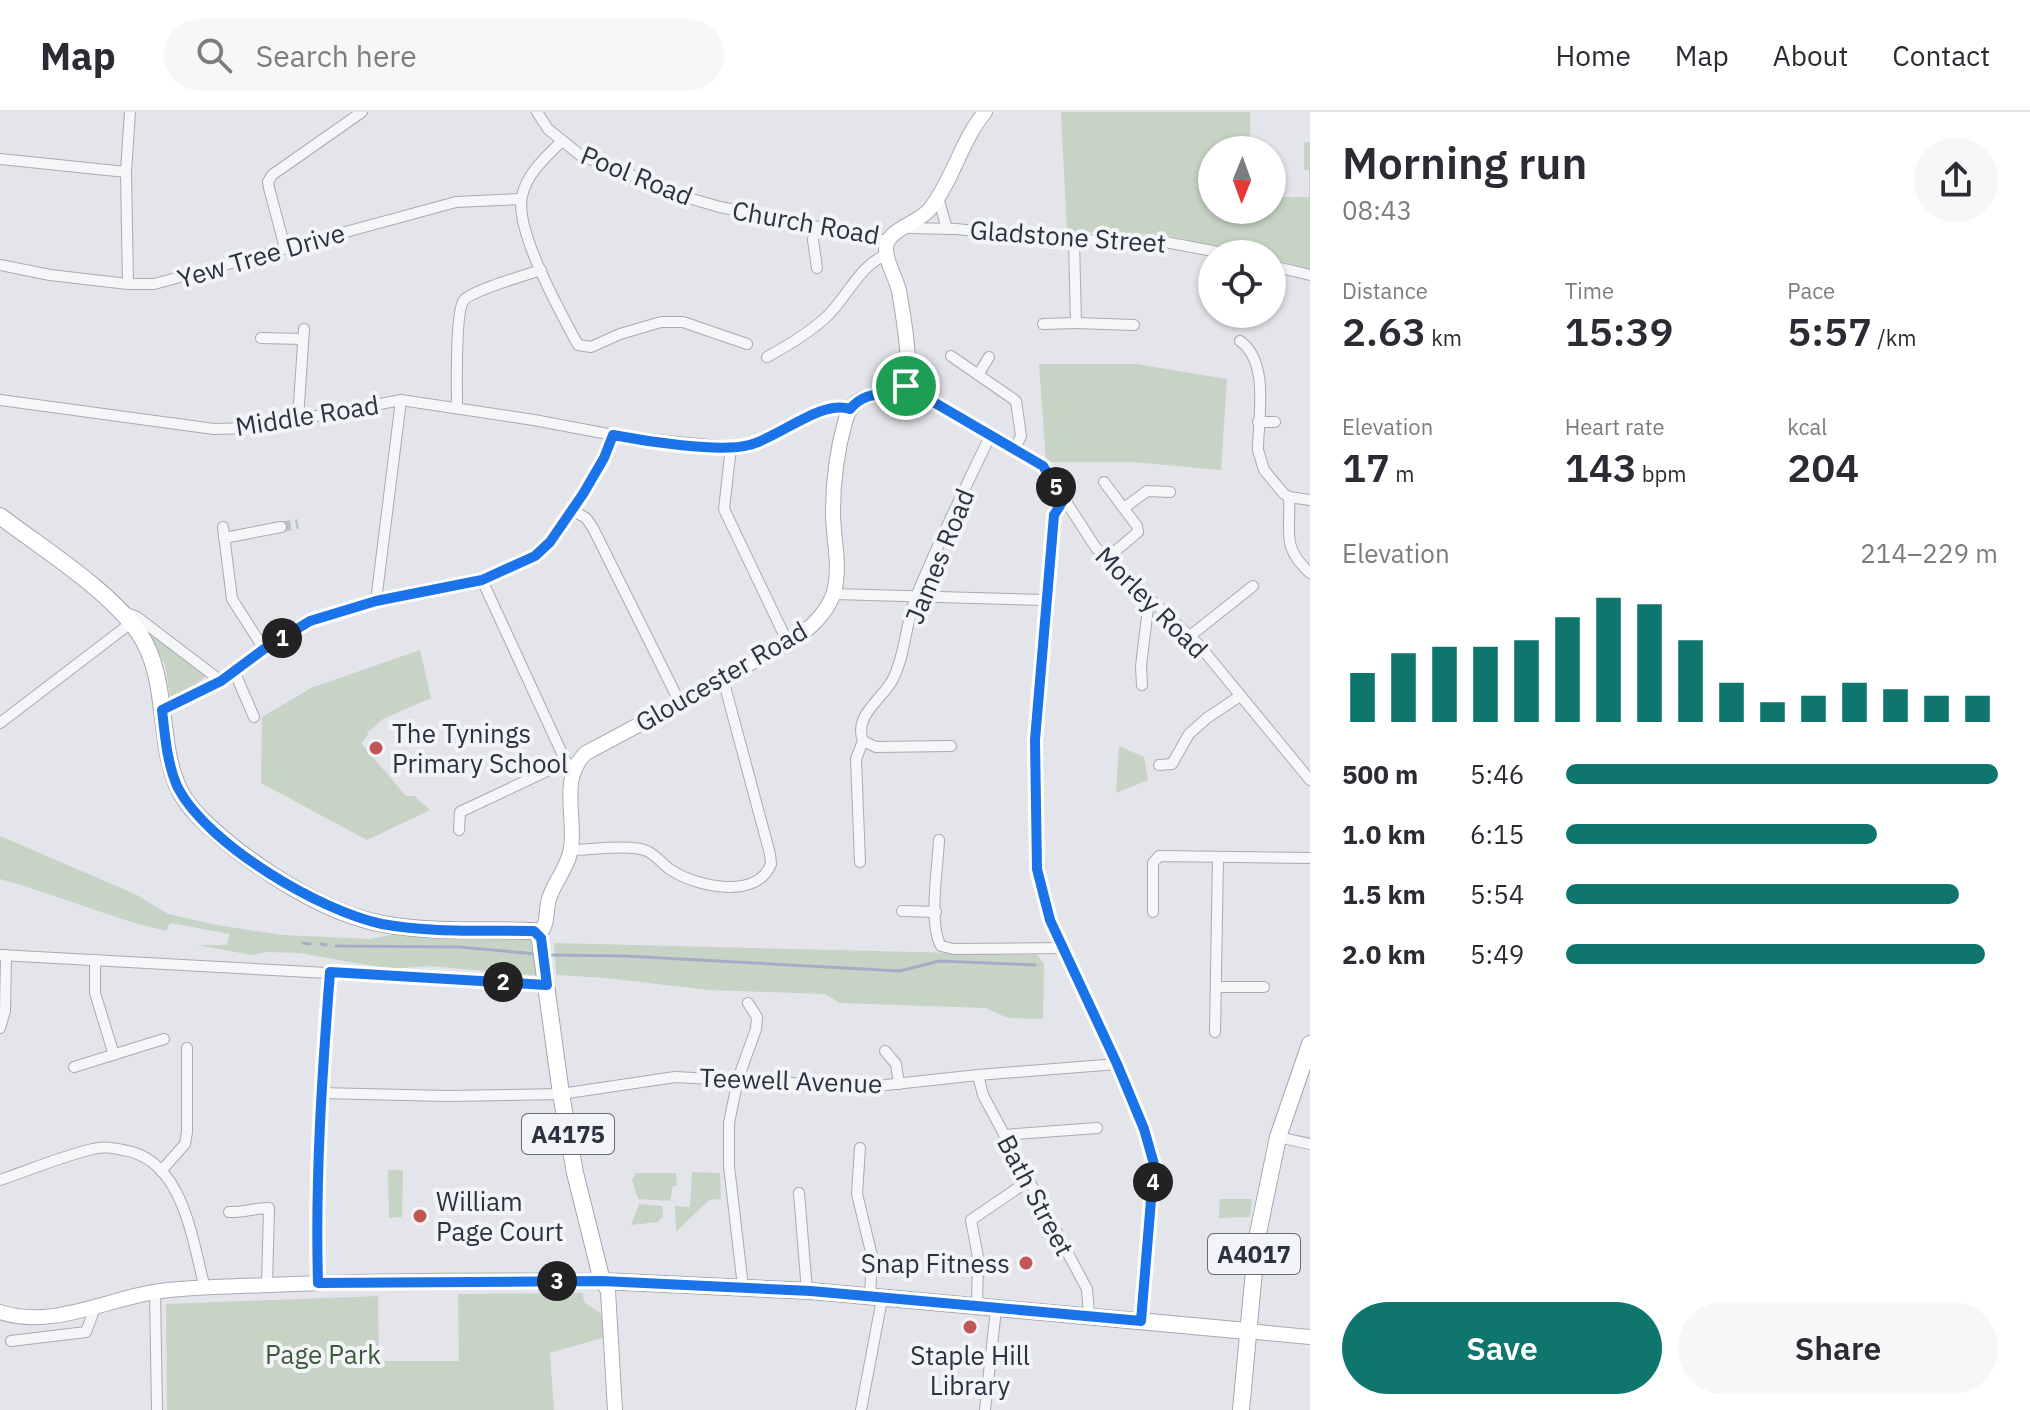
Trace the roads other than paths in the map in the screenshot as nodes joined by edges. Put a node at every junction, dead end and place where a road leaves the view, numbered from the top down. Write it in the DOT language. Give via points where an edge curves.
graph roads {
  1 [pos="130,112"];
  2 [pos="362,112"];
  3 [pos="537,112"];
  4 [pos="985,112"];
  5 [pos="561,142"];
  6 [pos="0,159"];
  7 [pos="126,172"];
  8 [pos="938,197"];
  9 [pos="521,199"];
  10 [pos="705,203"];
  11 [pos="815,227"];
  12 [pos="907,228"];
  13 [pos="947,229"];
  14 [pos="1074,240"];
  15 [pos="285,248"];
  16 [pos="887,248"];
  17 [pos="1198,248"];
  18 [pos="0,265"];
  19 [pos="817,268"];
  20 [pos="1286,269"];
  21 [pos="541,270"];
  22 [pos="1310,275"];
  23 [pos="128,284"];
  24 [pos="1076,323"];
  25 [pos="1043,324"];
  26 [pos="1134,325"];
  27 [pos="261,338"];
  28 [pos="1240,341"];
  29 [pos="747,344"];
  30 [pos="951,356"];
  31 [pos="767,357"];
  32 [pos="989,357"];
  33 [pos="978,375"];
  34 [pos="906,386"];
  35 [pos="0,400"];
  36 [pos="401,400"];
  37 [pos="457,408"];
  38 [pos="850,409"];
  39 [pos="298,419"];
  40 [pos="1258,422"];
  41 [pos="1275,422"];
  42 [pos="613,435"];
  43 [pos="990,436"];
  44 [pos="731,447"];
  45 [pos="1014,450"];
  46 [pos="1104,482"];
  47 [pos="1170,492"];
  48 [pos="1289,497"];
  49 [pos="1064,499"];
  50 [pos="1310,500"];
  51 [pos="1124,508"];
  52 [pos="572,510"];
  53 [pos="0,516"];
  54 [pos="281,527"];
  55 [pos="1106,559"];
  56 [pos="1310,573"];
  57 [pos="482,580"];
  58 [pos="1253,586"];
  59 [pos="834,594"];
  60 [pos="915,598"];
  61 [pos="1046,600"];
  62 [pos="1149,600"];
  63 [pos="376,601"];
  64 [pos="119,610"];
  65 [pos="131,623"];
  66 [pos="1190,636"];
  67 [pos="787,641"];
  68 [pos="264,649"];
  69 [pos="234,671"];
  70 [pos="723,679"];
  71 [pos="221,681"];
  72 [pos="1142,685"];
  73 [pos="1240,696"];
  74 [pos="680,703"];
  75 [pos="162,710"];
  76 [pos="254,717"];
  77 [pos="0,723"];
  78 [pos="863,741"];
  79 [pos="951,746"];
  80 [pos="570,765"];
  81 [pos="1159,765"];
  82 [pos="1310,780"];
  83 [pos="459,830"];
  84 [pos="939,840"];
  85 [pos="571,850"];
  86 [pos="1218,857"];
  87 [pos="1310,858"];
  88 [pos="860,862"];
  89 [pos="902,911"];
  90 [pos="936,912"];
  91 [pos="1153,912"];
  92 [pos="540,939"];
  93 [pos="1064,948"];
  94 [pos="3,955"];
  95 [pos="95,960"];
  96 [pos="330,972"];
  97 [pos="546,980"];
  98 [pos="1216,987"];
  99 [pos="1264,987"];
  100 [pos="748,1003"];
  101 [pos="0,1028"];
  102 [pos="1215,1032"];
  103 [pos="164,1039"];
  104 [pos="1310,1044"];
  105 [pos="187,1048"];
  106 [pos="885,1051"];
  107 [pos="114,1055"];
  108 [pos="1117,1064"];
  109 [pos="74,1067"];
  110 [pos="187,1071"];
  111 [pos="201,1071"];
  112 [pos="978,1075"];
  113 [pos="738,1079"];
  114 [pos="899,1084"];
  115 [pos="320,1093"];
  116 [pos="561,1094"];
  117 [pos="1097,1128"];
  118 [pos="1004,1135"];
  119 [pos="1278,1137"];
  120 [pos="1310,1144"];
  121 [pos="860,1148"];
  122 [pos="844,1166"];
  123 [pos="859,1168"];
  124 [pos="161,1171"];
  125 [pos="0,1180"];
  126 [pos="1028,1181"];
  127 [pos="799,1193"];
  128 [pos="229,1212"];
  129 [pos="602,1281"];
  130 [pos="318,1283"];
  131 [pos="267,1285"];
  132 [pos="743,1287"];
  133 [pos="205,1288"];
  134 [pos="155,1291"];
  135 [pos="807,1291"];
  136 [pos="876,1298"];
  137 [pos="96,1305"];
  138 [pos="977,1307"];
  139 [pos="996,1309"];
  140 [pos="0,1312"];
  141 [pos="1089,1315"];
  142 [pos="1141,1321"];
  143 [pos="1247,1331"];
  144 [pos="1310,1337"];
  145 [pos="11,1341"];
  146 [pos="157,1410"];
  147 [pos="615,1410"];
  148 [pos="861,1410"];
  149 [pos="985,1410"];
  150 [pos="1241,1410"];
  1 -- 7 [label="street"];
  2 -- 15 [label="street" via="268,182"];
  3 -- 5 [label="street, Pool Road"];
  4 -- 8 [label="street, Church Road"];
  5 -- 9 [label="street" via="535,169"];
  5 -- 10 [label="street, Pool Road" via="580,155"];
  6 -- 7 [label="street"];
  7 -- 23 [label="street"];
  8 -- 12 [label="street, Church Road"];
  8 -- 13 [label="street"];
  9 -- 15 [label="street, Yew Tree Drive" via="456,202"];
  9 -- 21 [label="street" via="526,232"];
  10 -- 11 [label="street, Church Road"];
  11 -- 16 [label="street, Church Road"];
  11 -- 19 [label="street"];
  12 -- 13 [label="street, Gladstone Street"];
  12 -- 16 [label="street, Church Road" via="893,234"];
  13 -- 14 [label="street, Gladstone Street"];
  14 -- 17 [label="street, Gladstone Street"];
  14 -- 24 [label="street"];
  15 -- 23 [label="street, Yew Tree Drive" via="173,280"];
  16 -- 31 [label="street" via="825,319"];
  16 -- 34 [label="street" via="902,314"];
  18 -- 23 [label="street, Yew Tree Drive"];
  20 -- 22 [label="street"];
  21 -- 29 [label="street" via="584,348 673,321"];
  21 -- 37 [label="street" via="473,294 462,303"];
  24 -- 25 [label="street"];
  24 -- 26 [label="street"];
  27 -- 39 [label="street" via="303,334"];
  28 -- 40 [label="street" via="1256,348"];
  30 -- 33 [label="street"];
  32 -- 33 [label="street"];
  33 -- 45 [label="street" via="1016,401 1021,436"];
  34 -- 38 [label="street" via="894,393 868,395"];
  34 -- 43 [label="street, Morley Road"];
  35 -- 39 [label="street, Middle Road" via="214,429"];
  36 -- 37 [label="street, Middle Road"];
  36 -- 39 [label="street, Middle Road"];
  36 -- 63 [label="street"];
  37 -- 42 [label="street, Middle Road"];
  38 -- 44 [label="street" via="830,407 760,442"];
  38 -- 59 [label="street" via="835,466"];
  40 -- 41 [label="street"];
  40 -- 48 [label="street" via="1261,463"];
  42 -- 44 [label="street, Middle Road"];
  42 -- 52 [label="street"];
  43 -- 45 [label="street, Morley Road"];
  43 -- 60 [label="street, James Road"];
  44 -- 67 [label="street" via="724,509"];
  45 -- 49 [label="street, Morley Road" via="1043,466"];
  46 -- 51 [label="street"];
  47 -- 51 [label="street" via="1147,491"];
  48 -- 50 [label="street"];
  48 -- 56 [label="street" via="1291,551"];
  49 -- 55 [label="street, Morley Road"];
  49 -- 61 [label="street" via="1054,515"];
  51 -- 55 [label="street" via="1138,532"];
  52 -- 57 [label="street" via="540,552"];
  52 -- 74 [label="street" via="593,528"];
  53 -- 64 [label="main road"];
  54 -- 68 [label="street" via="223,533 232,599"];
  55 -- 62 [label="street, Morley Road"];
  57 -- 63 [label="street"];
  57 -- 80 [label="street"];
  58 -- 66 [label="street"];
  59 -- 60 [label="street"];
  59 -- 67 [label="street, Gloucester Road" via="816,620"];
  60 -- 61 [label="street"];
  60 -- 78 [label="street, James Road" via="897,670 863,721"];
  61 -- 93 [label="street" via="1035,740 1037,869"];
  62 -- 66 [label="street, Morley Road"];
  62 -- 72 [label="street"];
  63 -- 68 [label="street" via="310,621"];
  64 -- 65 [label="main road"];
  64 -- 71 [label="street" via="137,617"];
  65 -- 75 [label="main road" via="150,655"];
  65 -- 77 [label="street"];
  66 -- 73 [label="street, Morley Road"];
  67 -- 70 [label="street, Gloucester Road"];
  68 -- 69 [label="street"];
  69 -- 71 [label="street"];
  69 -- 76 [label="street"];
  70 -- 74 [label="street, Gloucester Road"];
  70 -- 85 [label="street" via="770,854 763,879 714,885 687,878 645,850"];
  71 -- 75 [label="street"];
  73 -- 81 [label="street" via="1189,734 1172,764"];
  73 -- 82 [label="street, Morley Road"];
  74 -- 80 [label="street, Gloucester Road"];
  75 -- 92 [label="main road" via="177,786 194,812 284,882 343,912 381,923 534,931"];
  78 -- 79 [label="street" via="876,747"];
  78 -- 88 [label="street, James Road" via="856,759"];
  80 -- 83 [label="street" via="460,812"];
  80 -- 85 [label="street"];
  84 -- 90 [label="street"];
  85 -- 92 [label="street" via="550,897"];
  86 -- 87 [label="street"];
  86 -- 91 [label="street" via="1159,856 1153,863"];
  86 -- 98 [label="street"];
  89 -- 90 [label="street"];
  90 -- 93 [label="street" via="937,938 946,948"];
  92 -- 97 [label="main road, A4175"];
  93 -- 108 [label="street"];
  94 -- 95 [label="street"];
  94 -- 101 [label="street" via="5,1011"];
  95 -- 96 [label="street"];
  95 -- 107 [label="street" via="95,993"];
  96 -- 97 [label="street"];
  96 -- 115 [label="street"];
  97 -- 116 [label="main road, A4175"];
  98 -- 99 [label="street"];
  98 -- 102 [label="street"];
  100 -- 113 [label="street" via="757,1017 756,1029"];
  103 -- 107 [label="street"];
  104 -- 119 [label="main road, A4017"];
  105 -- 110 [label="street"];
  106 -- 114 [label="street" via="896,1064"];
  107 -- 109 [label="street"];
  108 -- 112 [label="street, Teewell Avenue"];
  108 -- 142 [label="street" via="1154,1164"];
  110 -- 111 [label="street"];
  110 -- 124 [label="street" via="185,1144"];
  112 -- 114 [label="street, Teewell Avenue"];
  112 -- 118 [label="street, Bath Street"];
  113 -- 114 [label="street, Teewell Avenue" via="828,1087"];
  113 -- 116 [label="street, Teewell Avenue" via="675,1077"];
  113 -- 132 [label="street" via="729,1123 729,1166"];
  115 -- 116 [label="street, Teewell Avenue"];
  115 -- 130 [label="street"];
  116 -- 129 [label="main road, A4175"];
  117 -- 118 [label="street"];
  118 -- 126 [label="street, Bath Street"];
  119 -- 120 [label="street"];
  119 -- 143 [label="main road, A4017" via="1257,1238"];
  121 -- 123 [label="street"];
  122 -- 123 [label="street"];
  123 -- 136 [label="street" via="857,1194"];
  124 -- 125 [label="street" via="131,1151 95,1148"];
  124 -- 133 [label="street" via="183,1204"];
  126 -- 138 [label="street" via="971,1220 978,1257"];
  126 -- 141 [label="street, Bath Street" via="1087,1289"];
  127 -- 135 [label="street"];
  128 -- 131 [label="street" via="269,1208"];
  129 -- 130 [label="street"];
  129 -- 132 [label="main road"];
  129 -- 147 [label="street" via="608,1291"];
  130 -- 131 [label="street"];
  131 -- 133 [label="street"];
  132 -- 135 [label="main road"];
  133 -- 134 [label="street"];
  134 -- 137 [label="street"];
  134 -- 146 [label="street"];
  135 -- 136 [label="main road"];
  136 -- 138 [label="main road"];
  136 -- 148 [label="street"];
  137 -- 140 [label="street" via="35,1318"];
  137 -- 145 [label="street" via="86,1332"];
  138 -- 139 [label="main road"];
  139 -- 141 [label="main road"];
  139 -- 149 [label="street"];
  141 -- 142 [label="main road"];
  142 -- 143 [label="main road"];
  143 -- 144 [label="street"];
  143 -- 150 [label="main road, A4017"];
}
